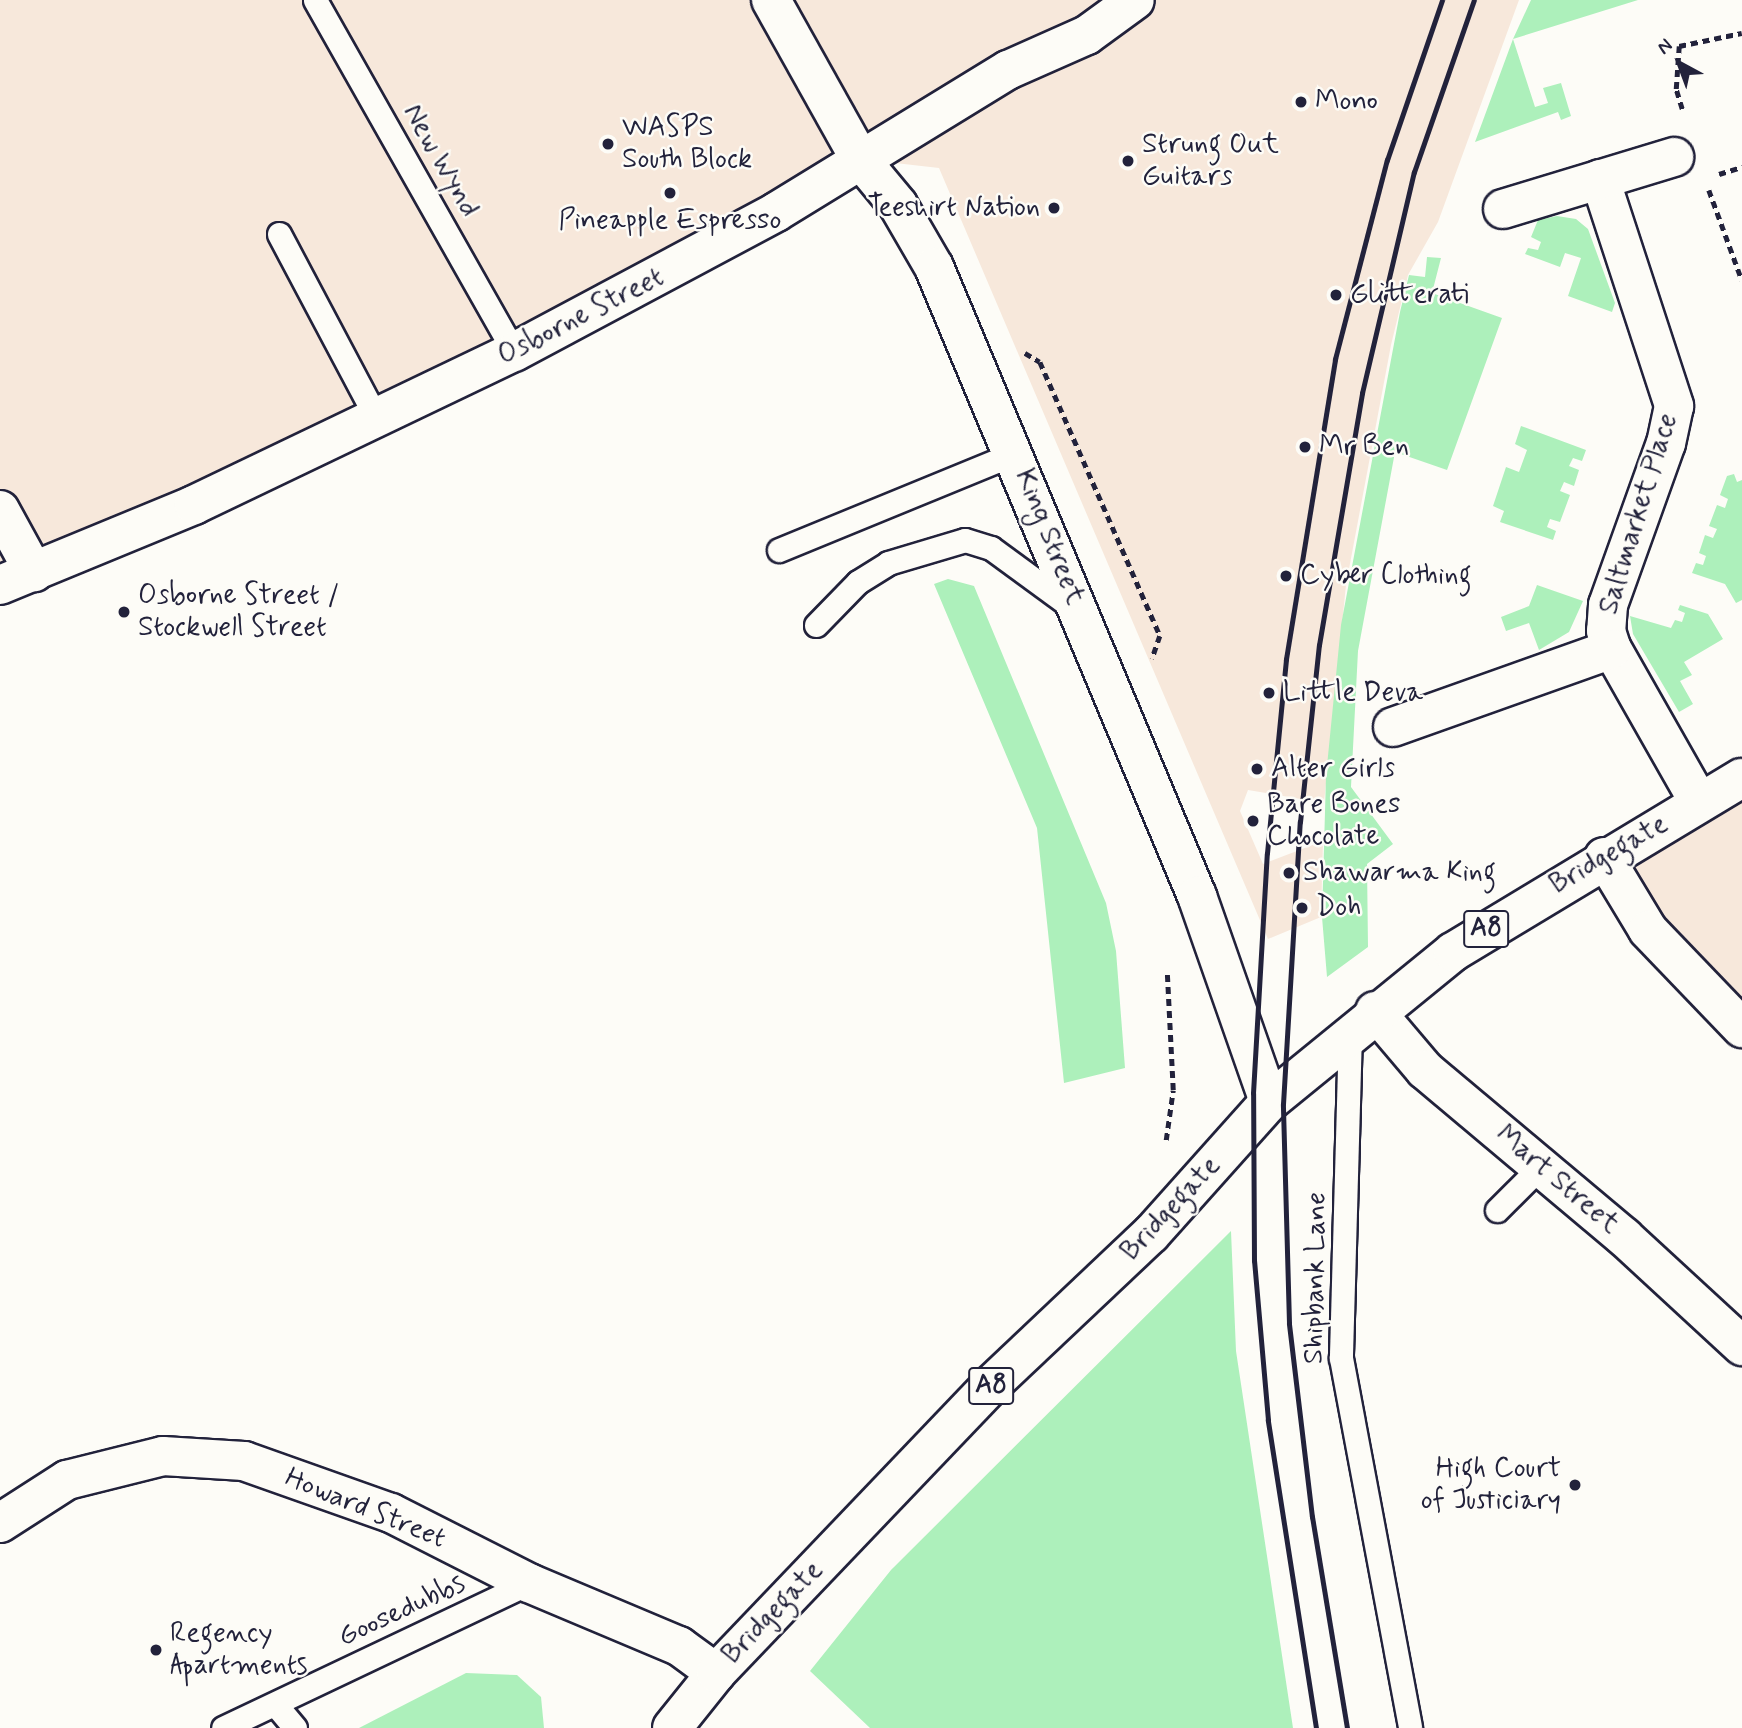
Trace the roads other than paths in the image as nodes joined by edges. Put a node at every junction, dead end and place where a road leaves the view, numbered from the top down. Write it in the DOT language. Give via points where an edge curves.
graph roads {
  1 [pos="315,0"];
  2 [pos="771,0"];
  3 [pos="1135,0"];
  4 [pos="1674,157"];
  5 [pos="860,159"];
  6 [pos="1600,179"];
  7 [pos="1503,209"];
  8 [pos="279,234"];
  9 [pos="513,352"];
  10 [pos="376,417"];
  11 [pos="1015,453"];
  12 [pos="0,510"];
  13 [pos="779,550"];
  14 [pos="17,578"];
  15 [pos="1081,614"];
  16 [pos="816,625"];
  17 [pos="1612,649"];
  18 [pos="1393,727"];
  19 [pos="1742,778"];
  20 [pos="1699,802"];
  21 [pos="1604,857"];
  22 [pos="1363,1021"];
  23 [pos="1742,1028"];
  24 [pos="1269,1102"];
  25 [pos="1541,1166"];
  26 [pos="1497,1210"];
  27 [pos="1742,1346"];
  28 [pos="0,1523"];
  29 [pos="529,1583"];
  30 [pos="716,1673"];
  31 [pos="275,1704"];
  32 [pos="223,1728"];
  33 [pos="295,1728"];
  34 [pos="672,1728"];
  35 [pos="1410,1728"];
  1 -- 9 [label="lane, New Wynd"];
  2 -- 5 [label="street, King Street"];
  3 -- 5 [label="street, Osborne Street" via="1087,35 1008,70"];
  4 -- 6 [label="street"];
  5 -- 9 [label="street, Osborne Street" via="685,263"];
  5 -- 11 [label="street, King Street" via="898,205 934,267"];
  6 -- 7 [label="street"];
  6 -- 17 [label="street, Saltmarket Place" via="1674,406 1666,443 1608,605 1606,631"];
  8 -- 10 [label="lane"];
  9 -- 10 [label="street, Osborne Street"];
  10 -- 14 [label="street, Osborne Street" via="194,505"];
  11 -- 13 [label="lane"];
  11 -- 15 [label="street, King Street"];
  12 -- 14 [label="street"];
  15 -- 16 [label="lane" via="991,548 965,540 888,563 858,582"];
  15 -- 24 [label="street, King Street" via="1197,896"];
  17 -- 18 [label="street, Saltmarket Place"];
  17 -- 20 [label="street, Saltmarket Place"];
  19 -- 20 [label="street, Bridgegate / A8"];
  20 -- 21 [label="street, Bridgegate / A8"];
  21 -- 22 [label="street, Bridgegate / A8" via="1495,923"];
  21 -- 23 [label="street" via="1648,930"];
  22 -- 24 [label="street, Bridgegate / A8"];
  22 -- 25 [label="street, Mart Street"];
  22 -- 35 [label="lane, Shipbank Lane" via="1341,1358"];
  24 -- 30 [label="street, Bridgegate / A8" via="1151,1234 990,1386"];
  25 -- 26 [label="lane"];
  25 -- 27 [label="street, Mart Street"];
  28 -- 29 [label="street, Howard Street" via="79,1477 163,1456 244,1461 391,1513"];
  29 -- 30 [label="street, Howard Street" via="679,1646"];
  29 -- 31 [label="lane, Goosedubbs"];
  30 -- 34 [label="street, Bridgegate"];
  31 -- 32 [label="lane, Goosedubbs"];
  31 -- 33 [label="lane"];
}
